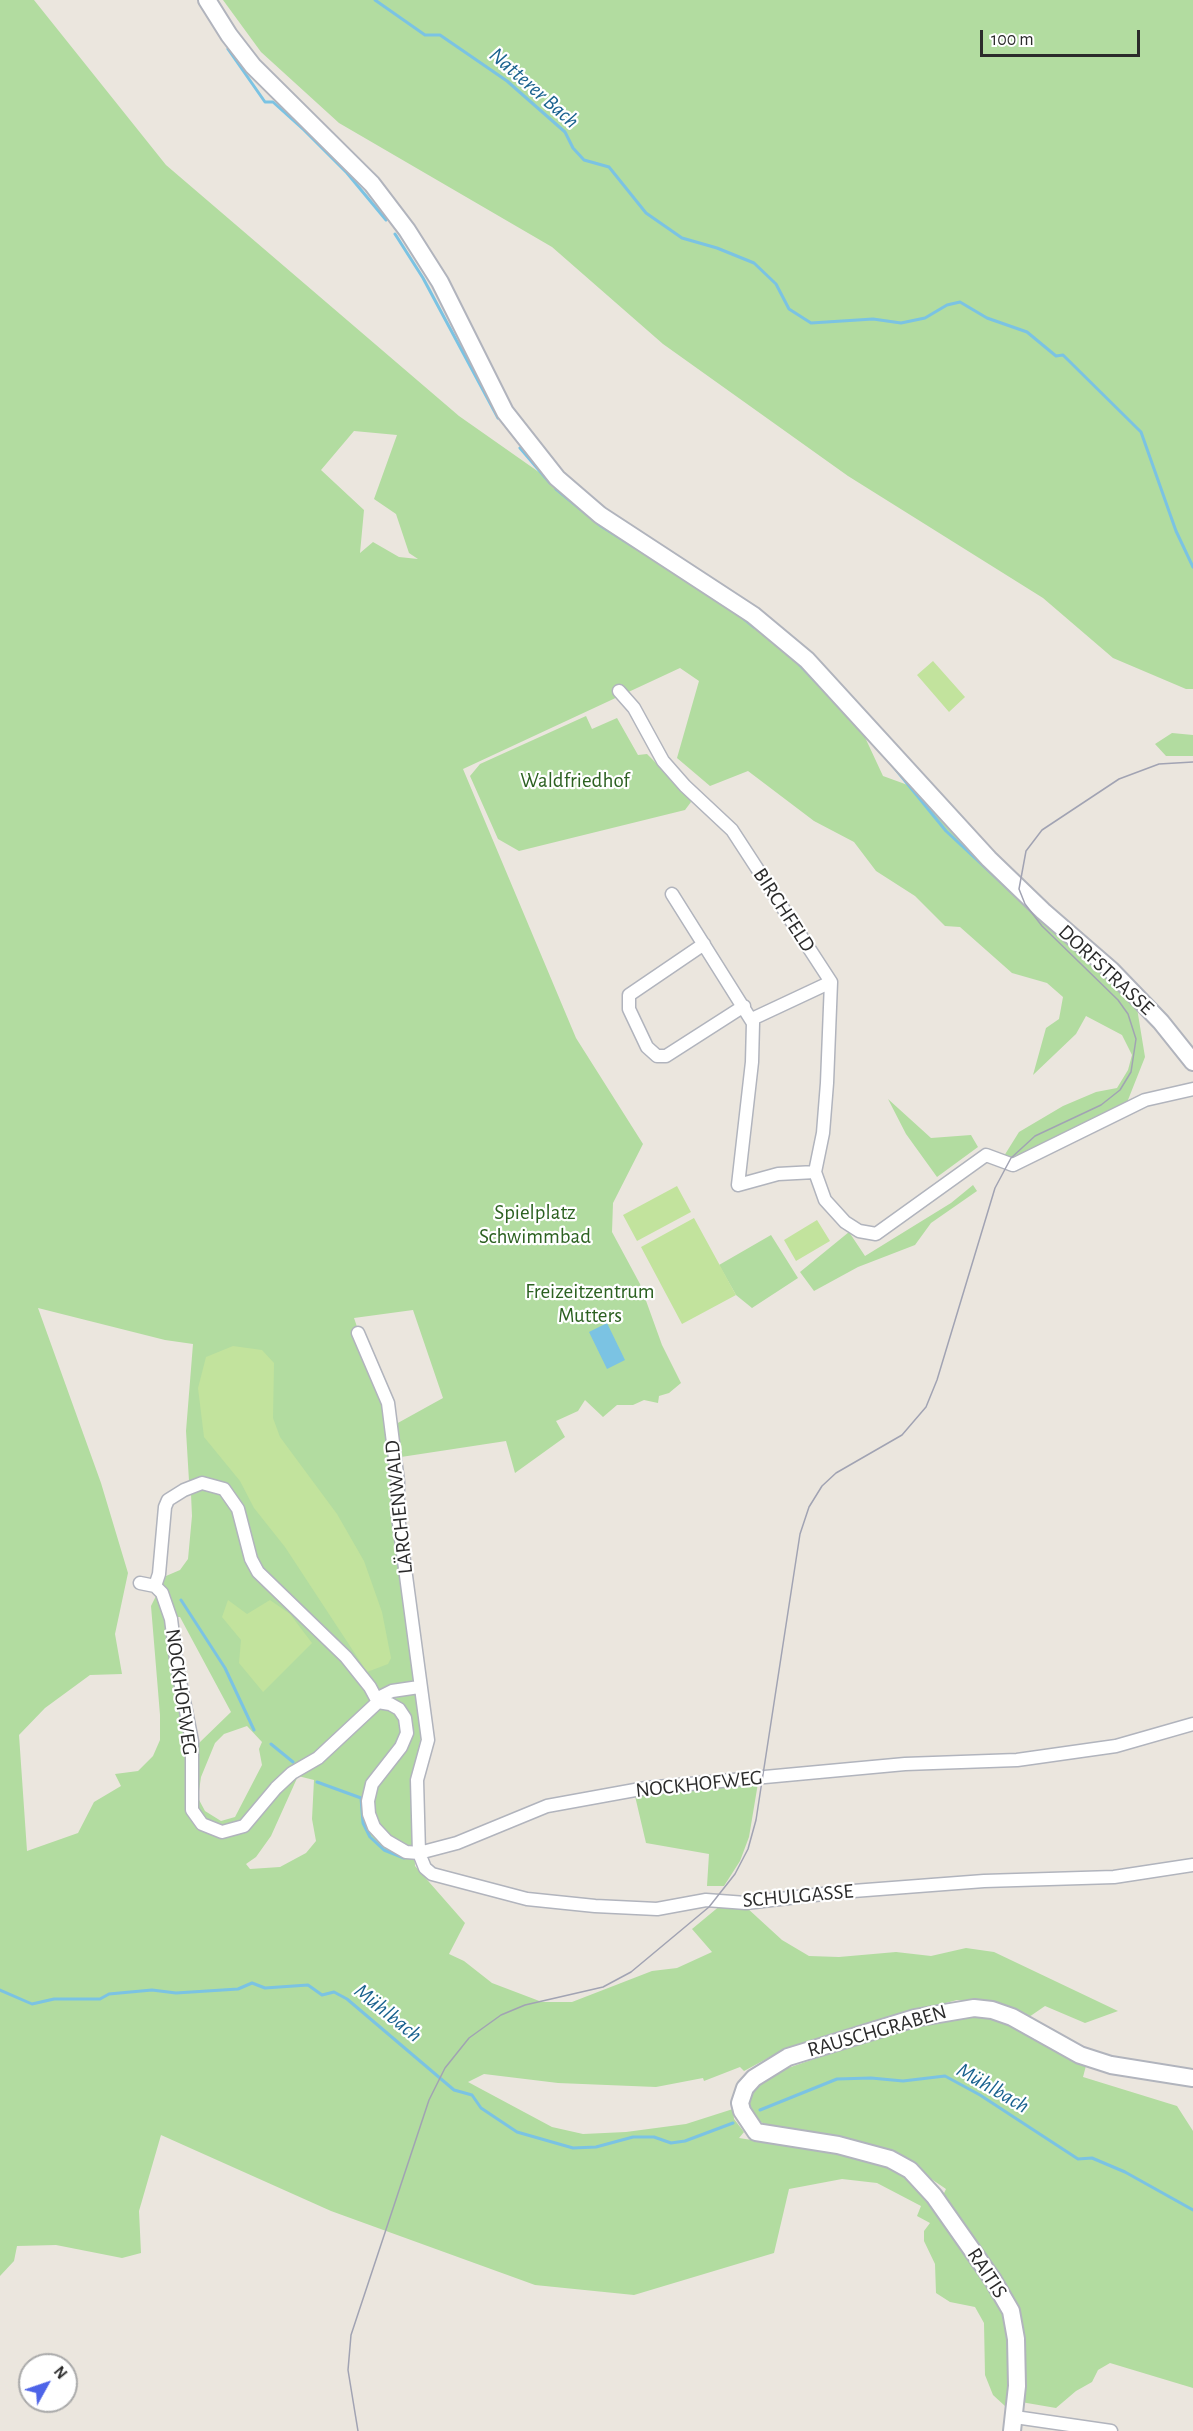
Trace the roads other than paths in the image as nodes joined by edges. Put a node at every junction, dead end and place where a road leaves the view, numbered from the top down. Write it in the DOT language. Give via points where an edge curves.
graph roads {
  1 [pos="207,0"];
  2 [pos="619,691"];
  3 [pos="672,894"];
  4 [pos="704,944"];
  5 [pos="831,982"];
  6 [pos="744,1006"];
  7 [pos="752,1019"];
  8 [pos="1193,1062"];
  9 [pos="1193,1089"];
  10 [pos="815,1173"];
  11 [pos="358,1333"];
  12 [pos="140,1583"];
  13 [pos="155,1586"];
  14 [pos="419,1687"];
  15 [pos="378,1702"];
  16 [pos="1193,1724"];
  17 [pos="419,1853"];
  18 [pos="1193,1865"];
  19 [pos="1193,2078"];
  20 [pos="890,2159"];
  21 [pos="1013,2424"];
  22 [pos="1111,2431"];
  1 -- 8 [label="main road, DORFSTRASSE" via="253,66 372,184 407,230 440,282 505,412 544,464 600,515 753,615 791,645 1014,884 1112,970"];
  2 -- 5 [label="street, BIRCHFELD" via="634,708 663,761 732,830"];
  3 -- 4 [label="street"];
  4 -- 6 [label="street"];
  4 -- 6 [label="street" via="628,995 629,1009 648,1047 657,1056 666,1056"];
  5 -- 7 [label="street"];
  5 -- 10 [label="street" via="823,1132"];
  6 -- 7 [label="street"];
  7 -- 10 [label="street" via="752,1062 738,1185 778,1174"];
  9 -- 10 [label="street" via="1145,1100 1013,1165 986,1155 876,1234 859,1231 845,1222 825,1200"];
  11 -- 14 [label="street, LÄRCHENWALD" via="388,1403"];
  12 -- 13 [label="street"];
  13 -- 15 [label="street" via="165,1507 174,1495 202,1483 215,1485 228,1492 238,1509 258,1572 346,1657"];
  13 -- 15 [label="street, NOCKHOFWEG" via="168,1603 192,1741 191,1805 198,1820 207,1827 228,1832 244,1826 280,1784 318,1758"];
  14 -- 15 [label="street" via="392,1691"];
  14 -- 17 [label="street, LÄRCHENWALD" via="428,1740 417,1780"];
  15 -- 17 [label="street" via="399,1709 407,1733 372,1784 369,1814 374,1827 387,1841 406,1852"];
  16 -- 17 [label="street, NOCKHOFWEG" via="1116,1746 1017,1760 905,1764 635,1790 547,1806 457,1843"];
  17 -- 18 [label="street, SCHULGASSE" via="432,1874 521,1898 657,1909 706,1900 747,1903 981,1882 1114,1877"];
  19 -- 20 [label="main road, RAUSCHGRABEN" via="1111,2065 1080,2055 1012,2017 974,2008 915,2018 788,2057 754,2078 742,2095 745,2119 756,2132 838,2145"];
  20 -- 21 [label="main road, RAITIS" via="909,2170 934,2196 1006,2300 1016,2339"];
  21 -- 22 [label="street, RAITIS"];
}
